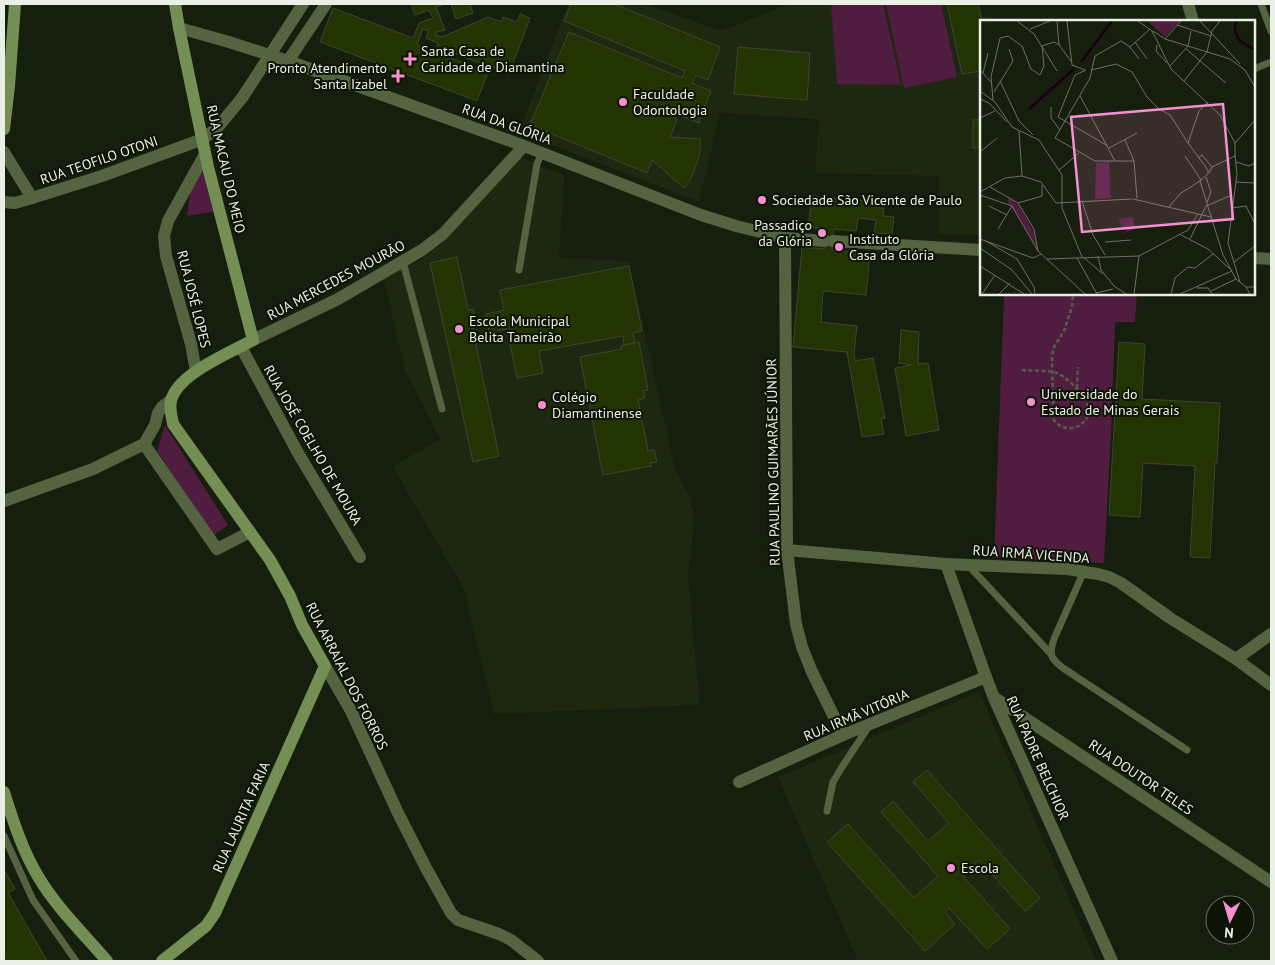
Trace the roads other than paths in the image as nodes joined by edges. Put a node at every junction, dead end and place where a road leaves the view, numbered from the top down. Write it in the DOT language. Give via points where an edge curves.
graph roads {
  1 [pos="16,4"];
  2 [pos="175,4"];
  3 [pos="303,4"];
  4 [pos="326,4"];
  5 [pos="1188,4"];
  6 [pos="1261,4"];
  7 [pos="1193,20"];
  8 [pos="179,28"];
  9 [pos="1271,31"];
  10 [pos="270,55"];
  11 [pos="288,61"];
  12 [pos="1271,62"];
  13 [pos="1255,69"];
  14 [pos="6,86"];
  15 [pos="4,129"];
  16 [pos="203,139"];
  17 [pos="524,146"];
  18 [pos="4,152"];
  19 [pos="542,152"];
  20 [pos="205,154"];
  21 [pos="32,198"];
  22 [pos="4,202"];
  23 [pos="785,238"];
  24 [pos="980,250"];
  25 [pos="1255,258"];
  26 [pos="1271,259"];
  27 [pos="403,262"];
  28 [pos="519,270"];
  29 [pos="253,340"];
  30 [pos="241,347"];
  31 [pos="196,370"];
  32 [pos="171,400"];
  33 [pos="442,409"];
  34 [pos="144,444"];
  35 [pos="4,501"];
  36 [pos="250,532"];
  37 [pos="787,550"];
  38 [pos="360,558"];
  39 [pos="946,564"];
  40 [pos="967,565"];
  41 [pos="1084,571"];
  42 [pos="1271,634"];
  43 [pos="1051,654"];
  44 [pos="1236,659"];
  45 [pos="324,666"];
  46 [pos="986,677"];
  47 [pos="1271,685"];
  48 [pos="994,698"];
  49 [pos="871,724"];
  50 [pos="844,736"];
  51 [pos="1187,750"];
  52 [pos="739,782"];
  53 [pos="5,799"];
  54 [pos="827,811"];
  55 [pos="4,836"];
  56 [pos="1271,882"];
  57 [pos="76,961"];
  58 [pos="107,961"];
  59 [pos="162,961"];
  60 [pos="538,961"];
  61 [pos="1112,961"];
  1 -- 14 [label="main road"];
  2 -- 8 [label="main road, RUA MACAU DO MEIO"];
  3 -- 10 [label="street"];
  4 -- 11 [label="street"];
  5 -- 7 [label="street"];
  6 -- 9 [label="lane"];
  8 -- 10 [label="street, RUA DA GLÓRIA"];
  8 -- 16 [label="main road, RUA MACAU DO MEIO"];
  10 -- 11 [label="street, RUA DA GLÓRIA"];
  10 -- 16 [label="street" via="242,98 218,127"];
  11 -- 17 [label="street, RUA DA GLÓRIA"];
  12 -- 13 [label="lane"];
  14 -- 15 [label="main road"];
  16 -- 20 [label="main road, RUA MACAU DO MEIO"];
  16 -- 21 [label="street, RUA TEOFILO OTONI"];
  17 -- 19 [label="street, RUA DA GLÓRIA"];
  17 -- 27 [label="street, RUA MERCEDES MOURÃO" via="444,234"];
  18 -- 21 [label="street"];
  19 -- 23 [label="street, RUA DA GLÓRIA" via="701,215"];
  19 -- 28 [label="lane" via="537,164"];
  20 -- 29 [label="main road, RUA MACAU DO MEIO"];
  20 -- 31 [label="street, RUA JOSÉ LOPES" via="168,220 164,236 166,256"];
  21 -- 22 [label="street, RUA TEOFILO OTONI"];
  23 -- 24 [label="street, RUA DA GLÓRIA"];
  23 -- 37 [label="street, RUA PAULINO GUIMARÃES JÚNIOR"];
  25 -- 26 [label="street"];
  27 -- 29 [label="street, RUA MERCEDES MOURÃO" via="338,299"];
  27 -- 33 [label="lane"];
  29 -- 30 [label="main road, RUA MERCEDES MOURÃO"];
  30 -- 31 [label="main road, RUA MERCEDES MOURÃO"];
  30 -- 38 [label="street, RUA JOSÉ COELHO DE MOURA"];
  31 -- 32 [label="main road, RUA MERCEDES MOURÃO" via="179,386"];
  32 -- 34 [label="street" via="162,407"];
  32 -- 36 [label="main road, RUA ARRAIAL DOS FORROS" via="173,424"];
  34 -- 35 [label="street" via="93,469"];
  34 -- 36 [label="street" via="217,550"];
  36 -- 45 [label="main road, RUA ARRAIAL DOS FORROS" via="274,567"];
  37 -- 39 [label="street, RUA IRMÃ VICENDA"];
  37 -- 50 [label="street, RUA PAULINO GUIMARÃES JÚNIOR" via="802,647"];
  39 -- 40 [label="street, RUA IRMÃ VICENDA"];
  39 -- 46 [label="street, RUA PADRE BELCHIOR"];
  40 -- 41 [label="street, RUA IRMÃ VICENDA"];
  40 -- 43 [label="lane"];
  41 -- 43 [label="lane" via="1054,638"];
  41 -- 44 [label="street, RUA IRMÃ VICENDA" via="1110,577"];
  42 -- 44 [label="street"];
  43 -- 51 [label="lane" via="1064,668"];
  44 -- 47 [label="street, RUA IRMÃ VICENDA"];
  45 -- 59 [label="main road, RUA LAURITA FARIA" via="211,920"];
  45 -- 60 [label="street, RUA ARRAIAL DOS FORROS" via="351,711 398,813 450,913 458,920 500,934"];
  46 -- 48 [label="street, RUA PADRE BELCHIOR"];
  46 -- 49 [label="street, RUA IRMÃ VITÓRIA"];
  48 -- 56 [label="street, RUA DOUTOR TELES"];
  48 -- 61 [label="street, RUA PADRE BELCHIOR"];
  49 -- 50 [label="street, RUA IRMÃ VITÓRIA"];
  49 -- 54 [label="lane" via="837,775"];
  50 -- 52 [label="street, RUA IRMÃ VITÓRIA"];
  53 -- 58 [label="main road" via="38,878"];
  55 -- 57 [label="lane" via="33,900"];
}
